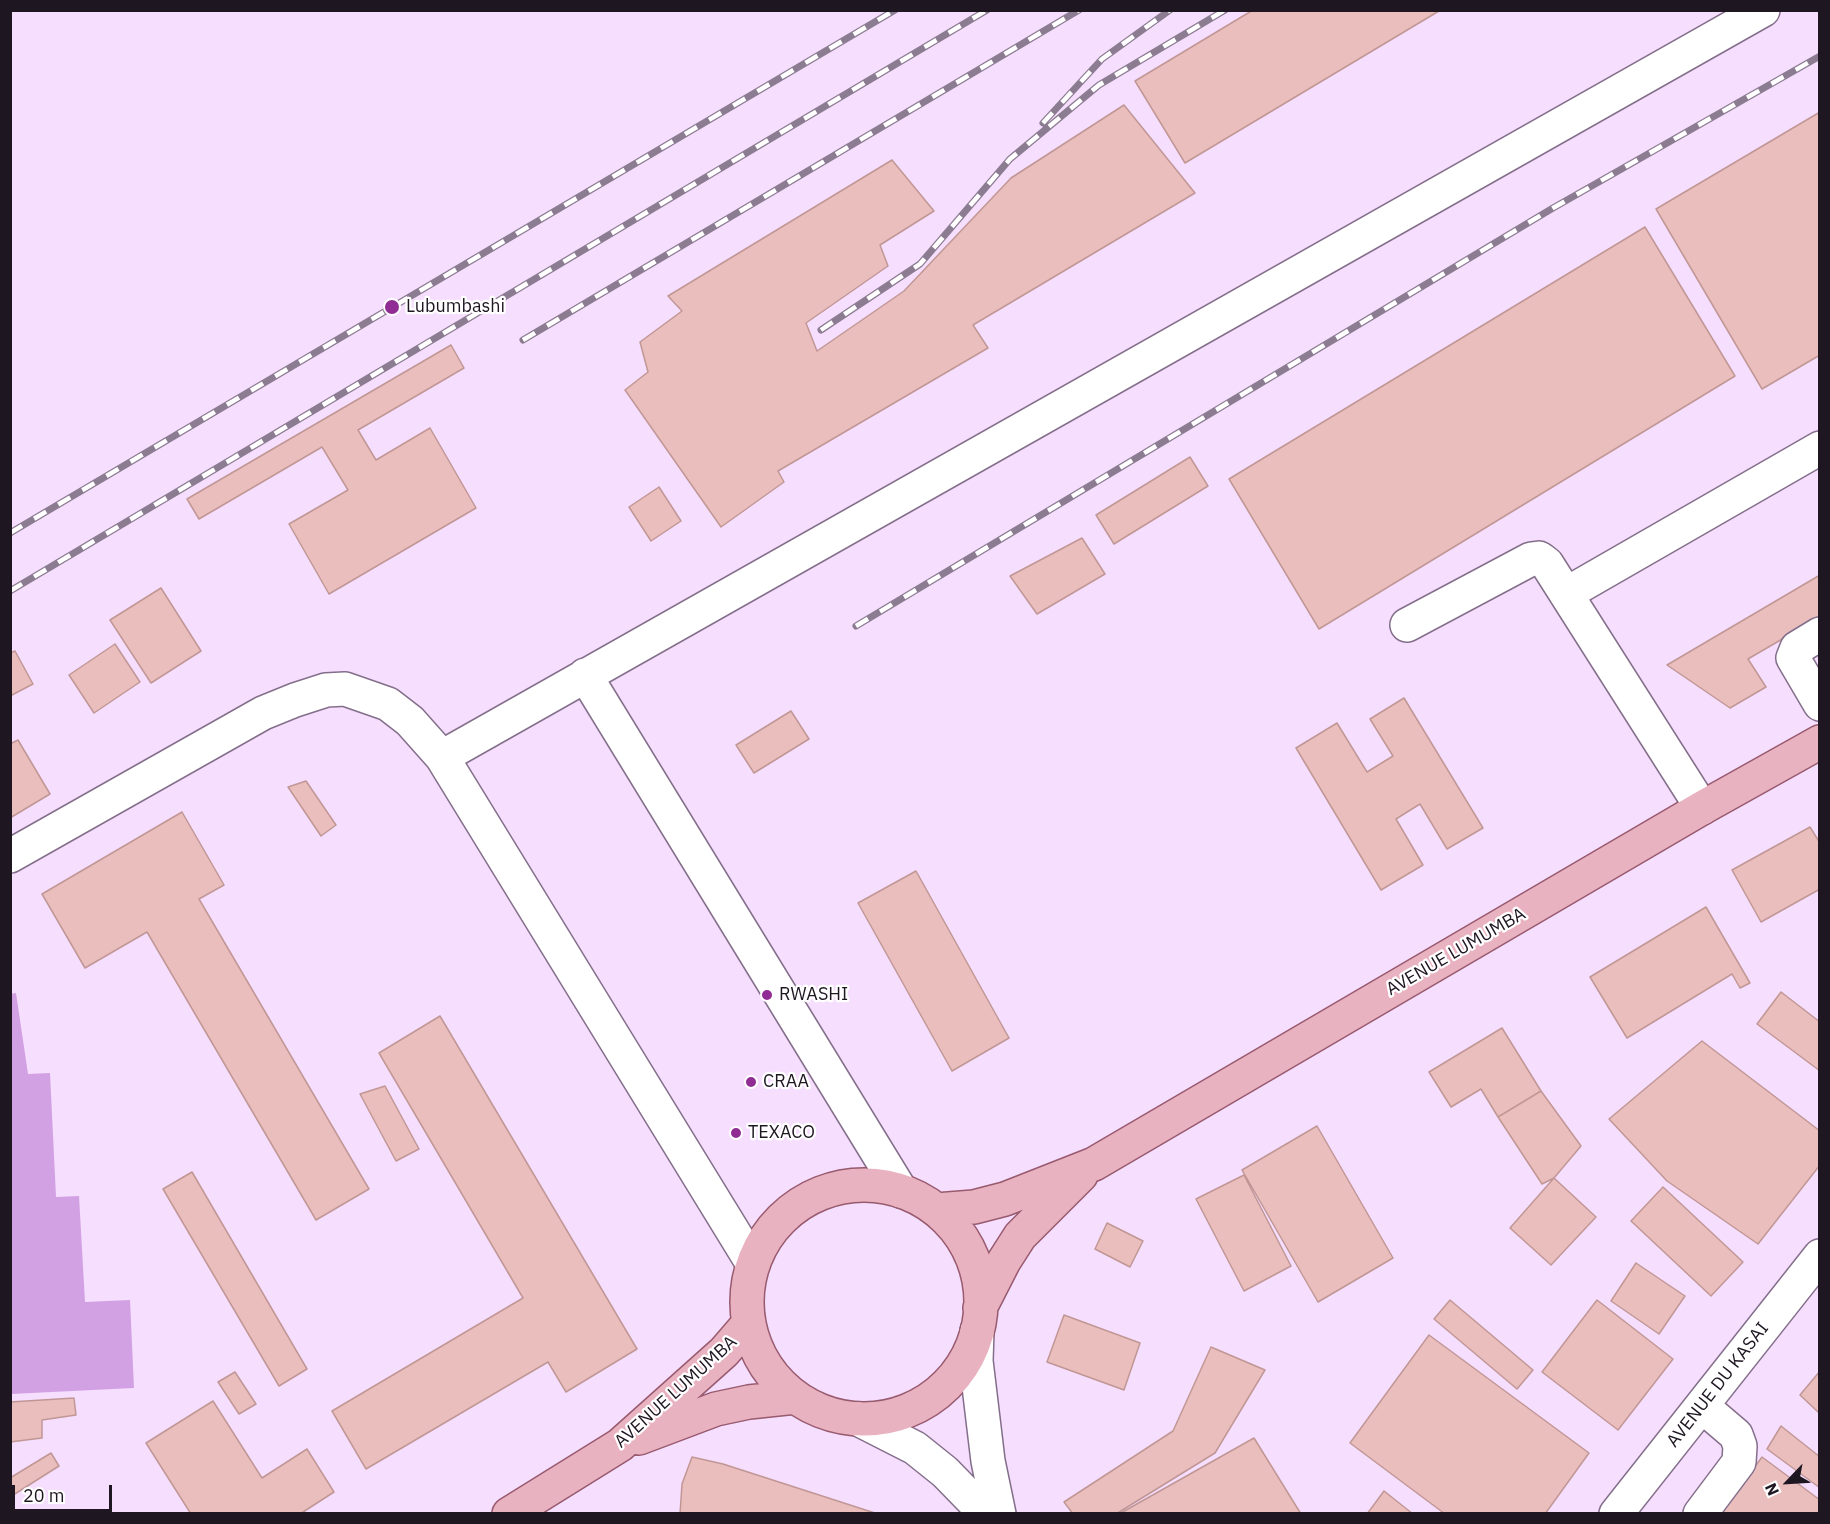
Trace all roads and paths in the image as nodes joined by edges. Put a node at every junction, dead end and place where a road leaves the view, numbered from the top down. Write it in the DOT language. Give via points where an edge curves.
graph roads {
  1 [pos="1763,10"];
  2 [pos="1820,448"];
  3 [pos="1566,594"];
  4 [pos="1407,625"];
  5 [pos="1820,634"];
  6 [pos="585,675"];
  7 [pos="1820,704"];
  8 [pos="1820,742"];
  9 [pos="442,757"];
  10 [pos="1702,808"];
  11 [pos="10,856"];
  12 [pos="1094,1164"];
  13 [pos="901,1191"];
  14 [pos="936,1210"];
  15 [pos="1820,1256"];
  16 [pos="753,1264"];
  17 [pos="978,1320"];
  18 [pos="749,1323"];
  19 [pos="796,1397"];
  20 [pos="1702,1406"];
  21 [pos="858,1419"];
  22 [pos="620,1445"];
  23 [pos="509,1514"];
  24 [pos="986,1514"];
  25 [pos="999,1514"];
  26 [pos="1616,1514"];
  27 [pos="1700,1514"];
  1 -- 6 [label="street"];
  2 -- 3 [label="street"];
  3 -- 4 [label="street" via="1547,564 1536,558"];
  3 -- 10 [label="street"];
  5 -- 7 [label="street" via="1797,648 1793,658"];
  6 -- 9 [label="street"];
  6 -- 13 [label="street"];
  8 -- 10 [label="main road, AVENUE LUMUMBA"];
  9 -- 11 [label="street" via="410,721 388,704 345,688 326,690 263,713"];
  9 -- 16 [label="street"];
  10 -- 12 [label="main road, AVENUE LUMUMBA"];
  12 -- 14 [label="main road" via="1005,1199 974,1207"];
  12 -- 17 [label="main road" via="1020,1236 1004,1261"];
  13 -- 14 [label="main road"];
  13 -- 16 [label="main road" via="856,1185 812,1196 776,1224"];
  14 -- 17 [label="main road" via="963,1241 974,1262 979,1285"];
  15 -- 20 [label="street, AVENUE DU KASAI"];
  16 -- 18 [label="main road" via="747,1293"];
  17 -- 21 [label="main road" via="969,1353 941,1390 902,1413"];
  17 -- 25 [label="street" via="976,1361"];
  18 -- 19 [label="main road" via="766,1365"];
  18 -- 22 [label="main road, AVENUE LUMUMBA" via="723,1352"];
  19 -- 21 [label="main road" via="836,1416"];
  19 -- 22 [label="main road" via="716,1409"];
  20 -- 26 [label="street, AVENUE DU KASAI"];
  20 -- 27 [label="street" via="1736,1435 1740,1446 1739,1462"];
  21 -- 24 [label="street" via="915,1448"];
  22 -- 23 [label="main road, AVENUE LUMUMBA"];
}
